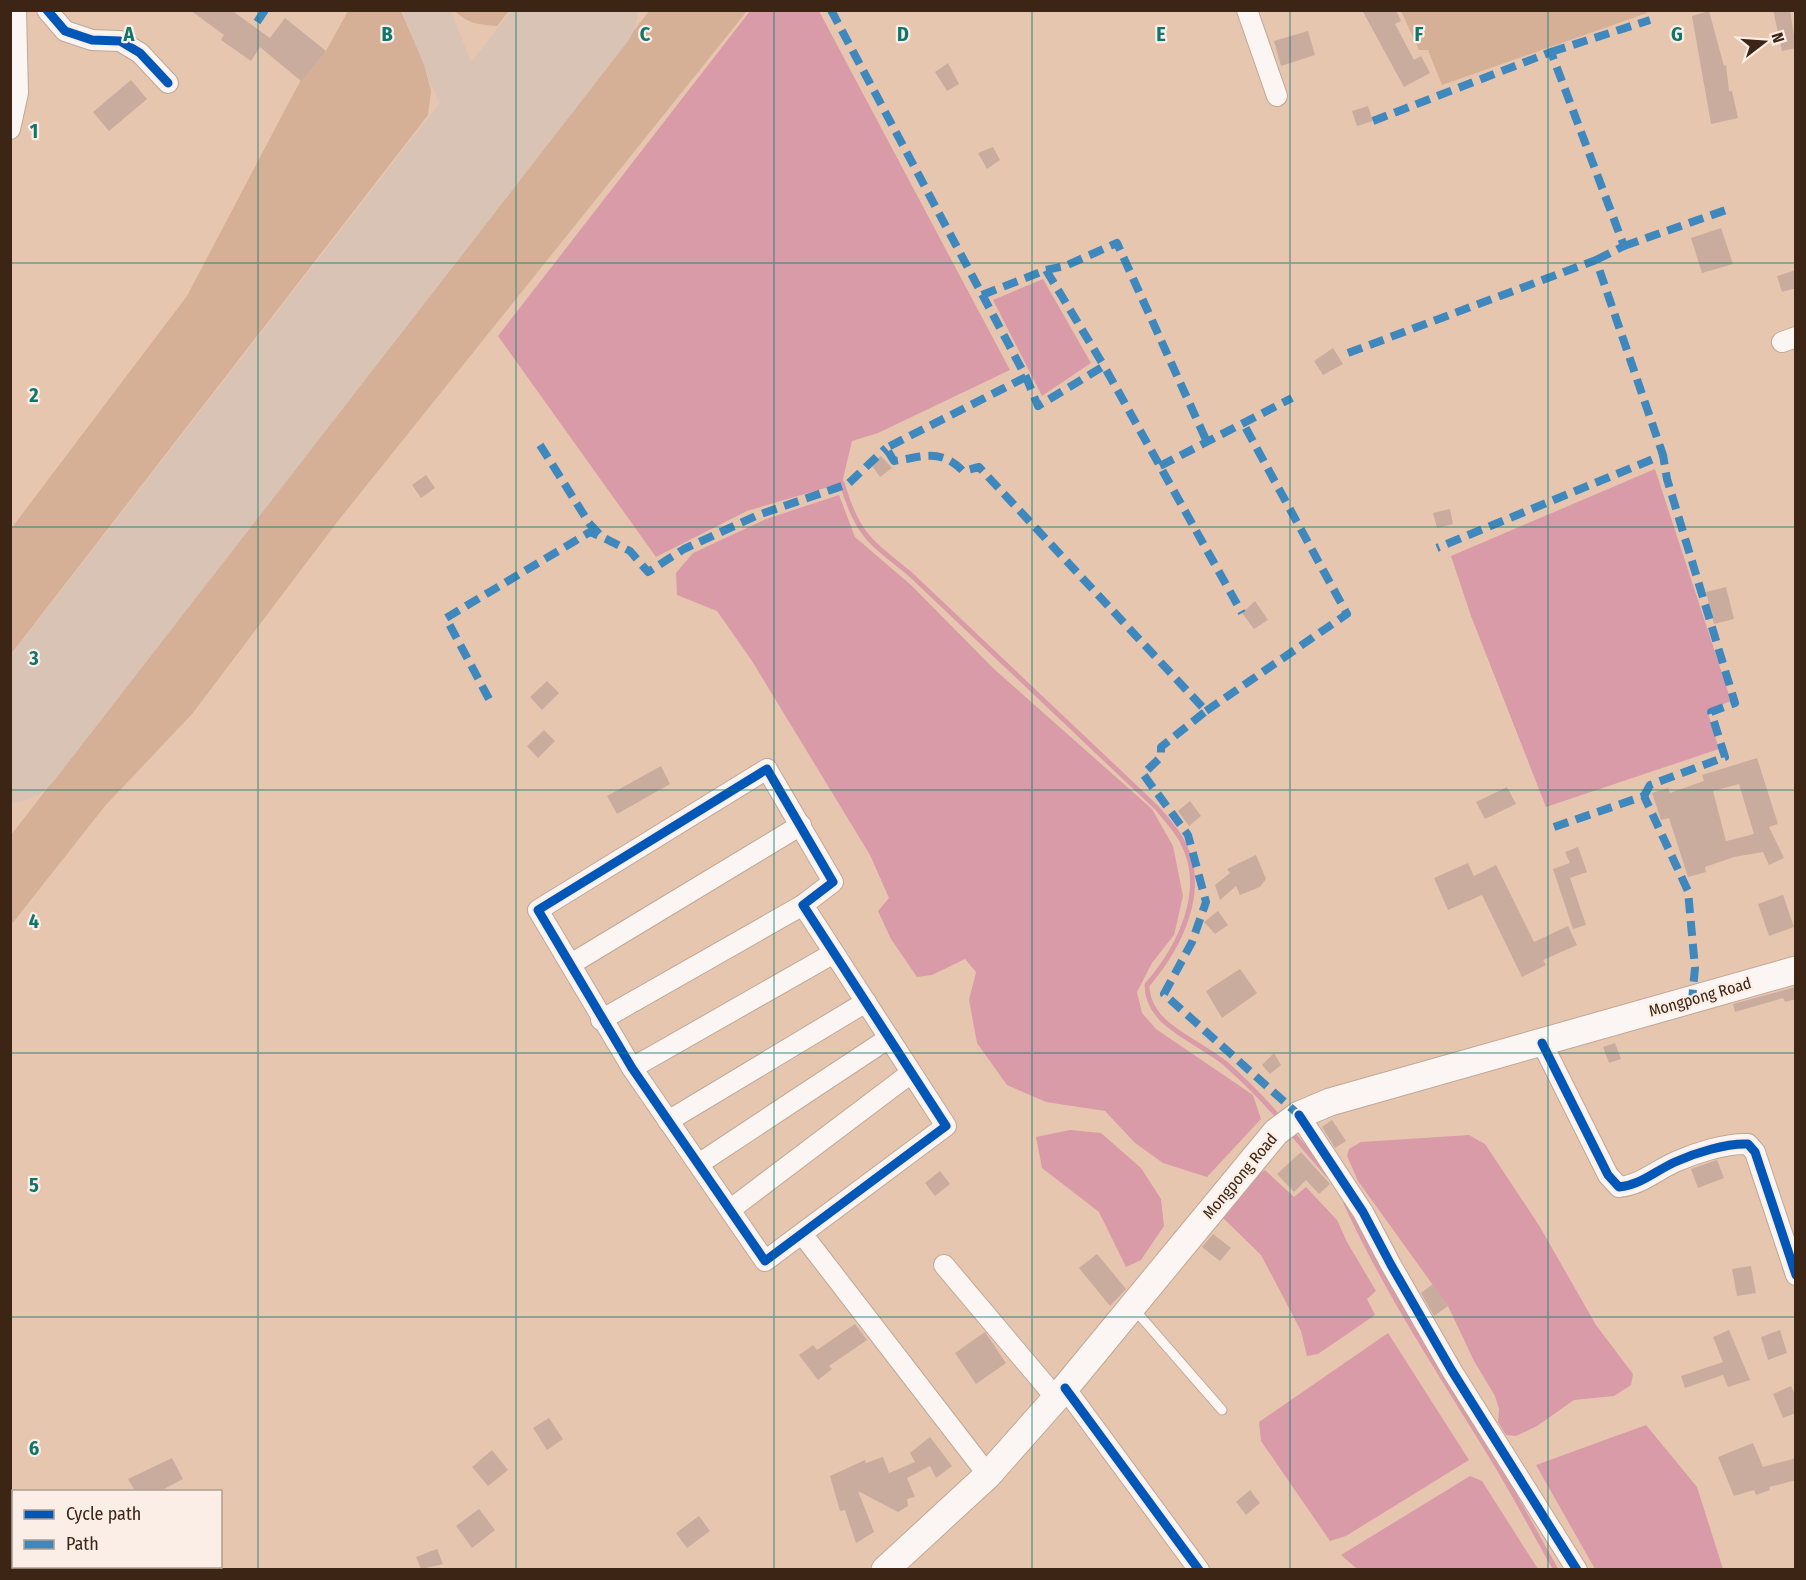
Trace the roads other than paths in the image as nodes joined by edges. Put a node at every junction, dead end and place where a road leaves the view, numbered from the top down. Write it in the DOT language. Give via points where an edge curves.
graph roads {
  1 [pos="16,10"];
  2 [pos="47,10"];
  3 [pos="1247,10"];
  4 [pos="168,83"];
  5 [pos="1277,96"];
  6 [pos="10,129"];
  7 [pos="801,825"];
  8 [pos="803,904"];
  9 [pos="834,953"];
  10 [pos="571,964"];
  11 [pos="1796,970"];
  12 [pos="866,1002"];
  13 [pos="601,1020"];
  14 [pos="889,1038"];
  15 [pos="1542,1043"];
  16 [pos="632,1068"];
  17 [pos="911,1073"];
  18 [pos="1299,1116"];
  19 [pos="668,1121"];
  20 [pos="700,1163"];
  21 [pos="731,1209"];
  22 [pos="803,1235"];
  23 [pos="944,1265"];
  24 [pos="1796,1275"];
  25 [pos="1131,1305"];
  26 [pos="1060,1393"];
  27 [pos="1222,1410"];
  28 [pos="988,1475"];
  29 [pos="885,1569"];
  30 [pos="1199,1569"];
  31 [pos="1577,1569"];
  1 -- 6 [label="street" via="18,93"];
  2 -- 4 [label="street" via="65,30 92,40 120,41 140,53"];
  3 -- 5 [label="street"];
  7 -- 8 [label="street" via="833,882"];
  7 -- 10 [label="street"];
  7 -- 10 [label="street" via="767,769 538,910"];
  8 -- 9 [label="street"];
  8 -- 13 [label="street"];
  9 -- 12 [label="street"];
  9 -- 16 [label="street"];
  10 -- 13 [label="street"];
  11 -- 15 [label="main road, Mongpong Road"];
  12 -- 14 [label="street"];
  12 -- 19 [label="street"];
  13 -- 16 [label="street"];
  14 -- 17 [label="street"];
  14 -- 20 [label="street"];
  15 -- 18 [label="main road, Mongpong Road" via="1330,1102"];
  15 -- 24 [label="street" via="1608,1175 1619,1187 1633,1185 1676,1161 1748,1144 1755,1152"];
  16 -- 19 [label="street"];
  17 -- 21 [label="street"];
  17 -- 22 [label="street" via="946,1126"];
  18 -- 25 [label="main road, Mongpong Road" via="1276,1132"];
  18 -- 31 [label="street" via="1363,1212 1452,1371"];
  19 -- 20 [label="street"];
  20 -- 21 [label="street"];
  21 -- 22 [label="street" via="765,1262"];
  22 -- 28 [label="street"];
  23 -- 26 [label="street"];
  25 -- 26 [label="main road, Mongpong Road"];
  25 -- 27 [label="lane"];
  26 -- 28 [label="main road, Mongpong Road"];
  26 -- 30 [label="street"];
  28 -- 29 [label="main road, Mongpong Road"];
}
